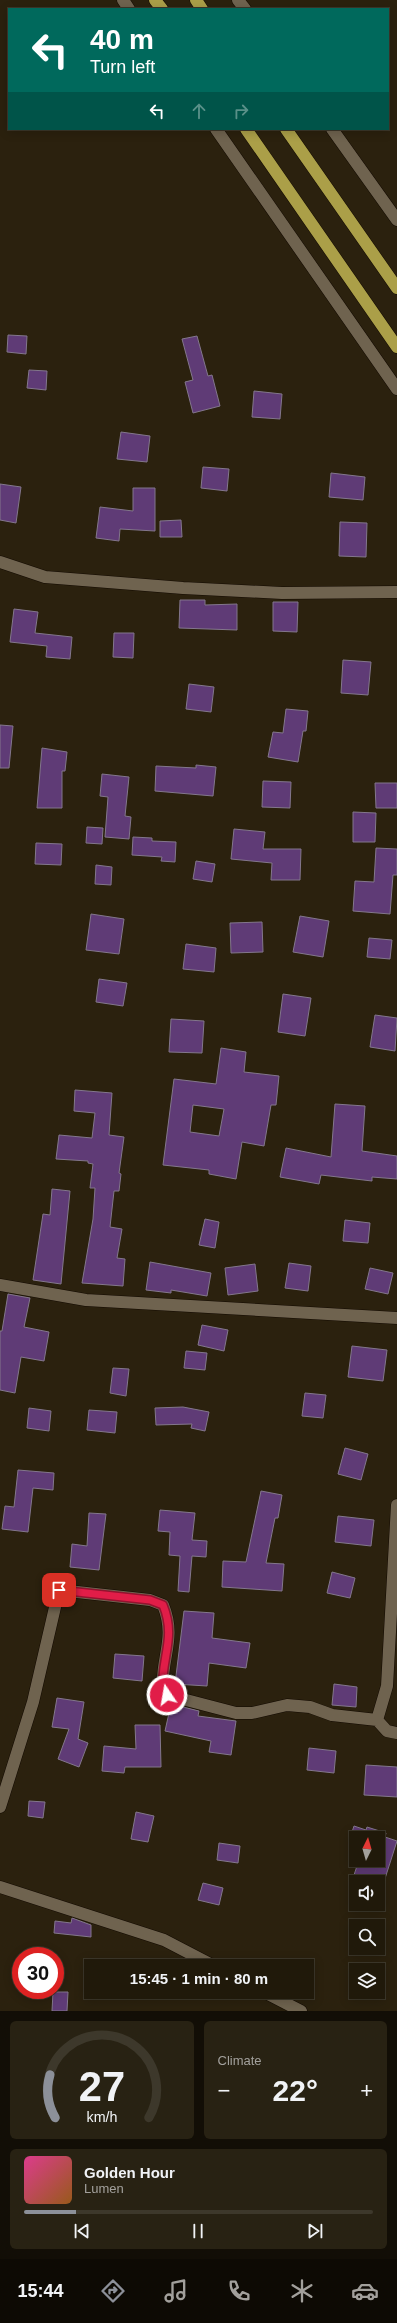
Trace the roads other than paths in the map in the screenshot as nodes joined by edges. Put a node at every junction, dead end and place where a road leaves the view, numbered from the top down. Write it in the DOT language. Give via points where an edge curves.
graph roads {
  1 [pos="122,0"];
  2 [pos="155,0"];
  3 [pos="238,0"];
  4 [pos="128,8"];
  5 [pos="161,8"];
  6 [pos="244,8"];
  7 [pos="217,130"];
  8 [pos="247,130"];
  9 [pos="287,130"];
  10 [pos="333,130"];
  11 [pos="397,220"];
  12 [pos="397,288"];
  13 [pos="397,347"];
  14 [pos="397,389"];
  15 [pos="0,562"];
  16 [pos="397,592"];
  17 [pos="0,1284"];
  18 [pos="397,1318"];
  19 [pos="397,1505"];
  20 [pos="396,1530"];
  21 [pos="377,1720"];
  22 [pos="397,1733"];
  23 [pos="0,1807"];
  24 [pos="0,1887"];
  25 [pos="201,1959"];
  26 [pos="278,1999"];
  27 [pos="301,2011"];
  1 -- 4 [label="street"];
  2 -- 5 [label="highway"];
  3 -- 6 [label="street"];
  7 -- 14 [label="street"];
  8 -- 13 [label="highway"];
  9 -- 12 [label="highway"];
  10 -- 11 [label="street"];
  15 -- 16 [label="street" via="45,577 183,588 282,593"];
  17 -- 18 [label="street" via="86,1300"];
  19 -- 20 [label="street"];
  20 -- 21 [label="street" via="387,1686"];
  21 -- 22 [label="street" via="387,1731"];
  21 -- 23 [label="street" via="332,1715 310,1707 287,1705 252,1713 236,1713 167,1695 163,1691 162,1682 169,1640 169,1619 163,1605 150,1600 59,1590 33,1702"];
  24 -- 25 [label="street" via="164,1940"];
  26 -- 27 [label="street"];
}
